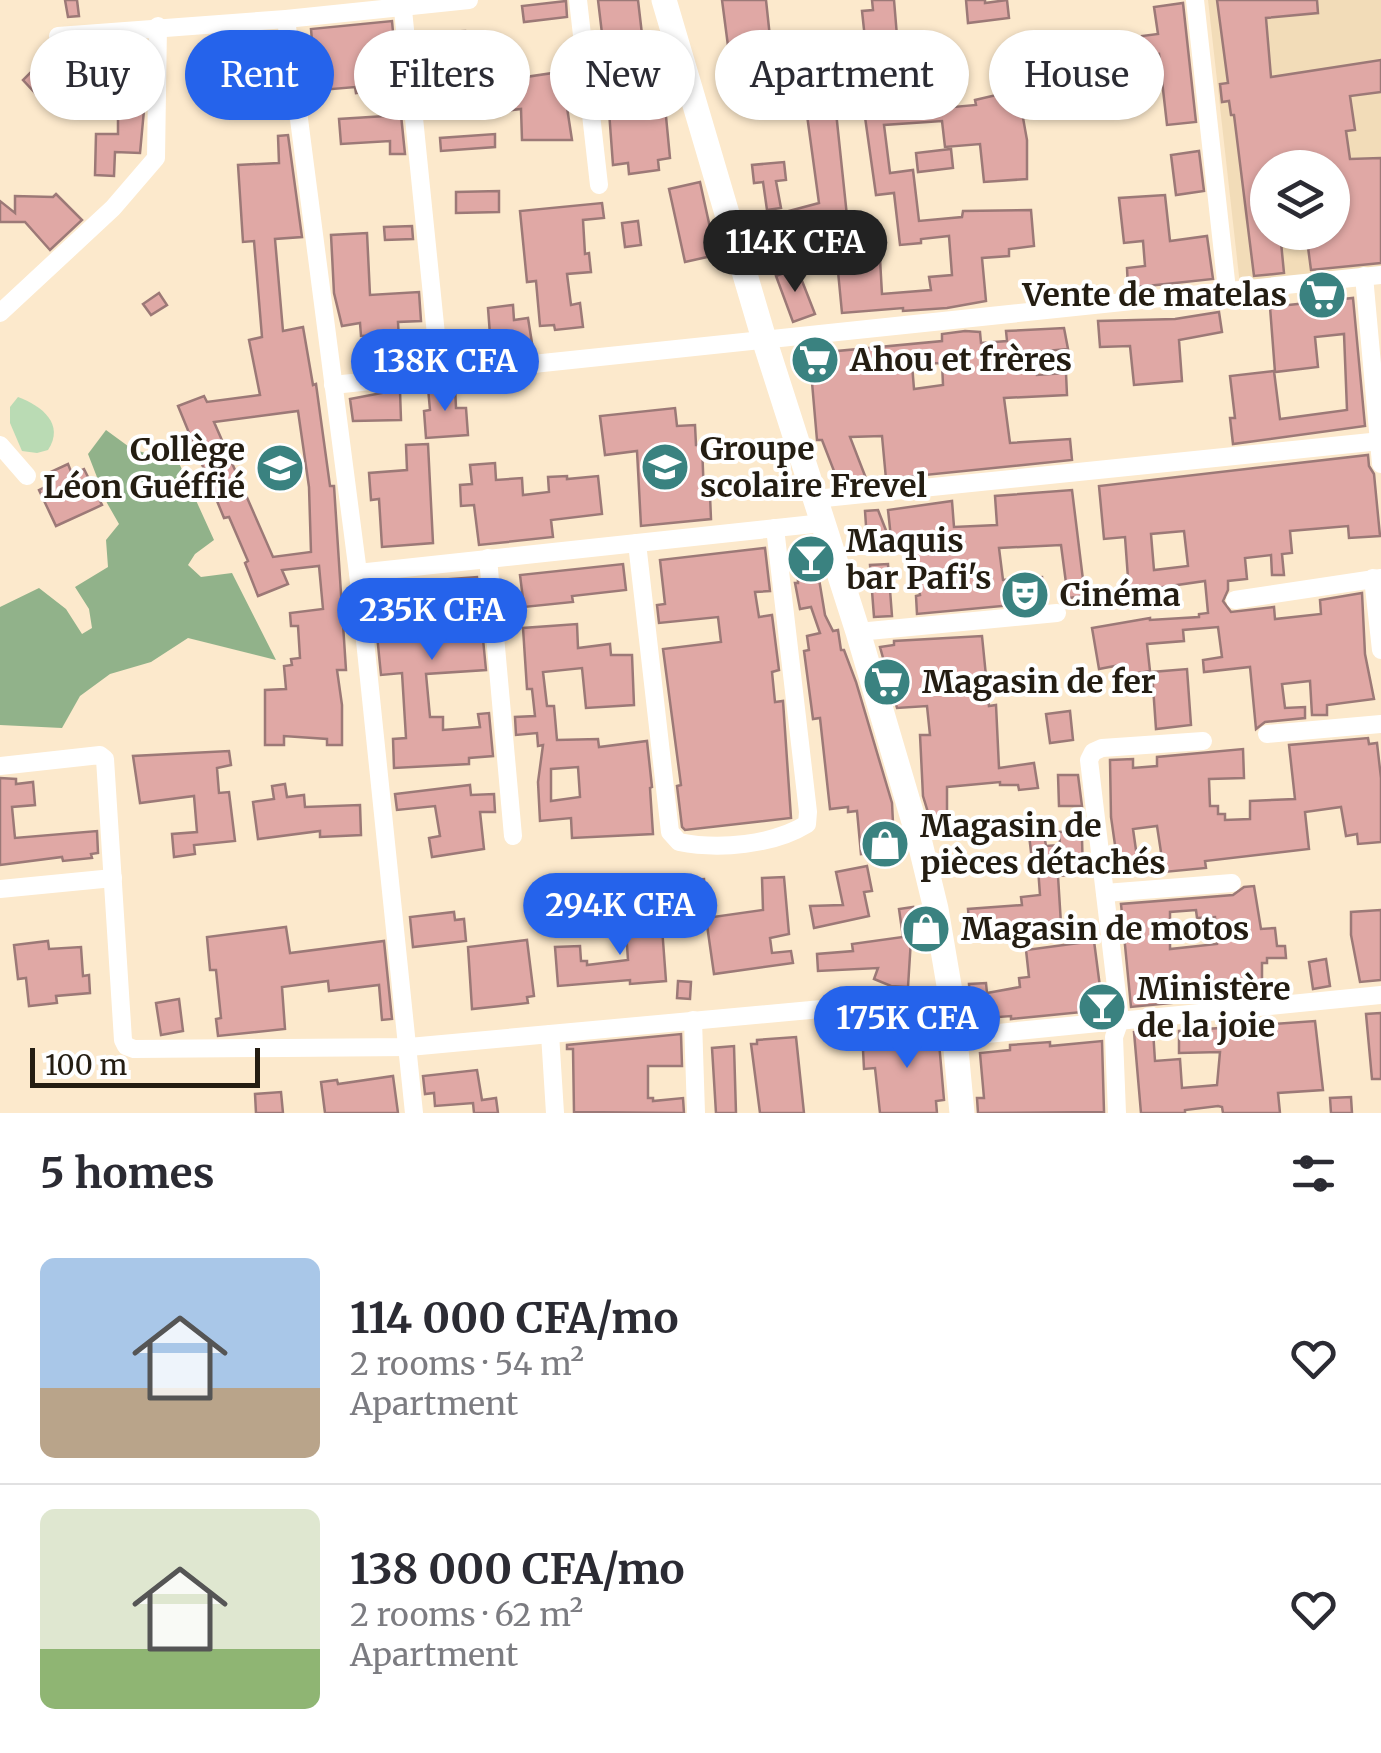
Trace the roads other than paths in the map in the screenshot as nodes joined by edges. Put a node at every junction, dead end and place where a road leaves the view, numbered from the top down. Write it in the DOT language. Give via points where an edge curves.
graph roads {
  1 [pos="469,0"];
  2 [pos="578,0"];
  3 [pos="664,0"];
  4 [pos="1195,0"];
  5 [pos="402,4"];
  6 [pos="286,19"];
  7 [pos="158,26"];
  8 [pos="118,30"];
  9 [pos="599,185"];
  10 [pos="1373,275"];
  11 [pos="1227,290"];
  12 [pos="0,313"];
  13 [pos="764,339"];
  14 [pos="440,374"];
  15 [pos="332,385"];
  16 [pos="1380,441"];
  17 [pos="0,444"];
  18 [pos="1381,464"];
  19 [pos="27,476"];
  20 [pos="819,512"];
  21 [pos="775,528"];
  22 [pos="636,543"];
  23 [pos="488,558"];
  24 [pos="358,572"];
  25 [pos="1377,578"];
  26 [pos="1235,600"];
  27 [pos="1057,612"];
  28 [pos="858,632"];
  29 [pos="1381,650"];
  30 [pos="1381,724"];
  31 [pos="1267,734"];
  32 [pos="1203,741"];
  33 [pos="0,766"];
  34 [pos="513,836"];
  35 [pos="113,878"];
  36 [pos="1232,883"];
  37 [pos="0,888"];
  38 [pos="1105,893"];
  39 [pos="1381,994"];
  40 [pos="951,997"];
  41 [pos="693,1020"];
  42 [pos="1120,1020"];
  43 [pos="550,1034"];
  44 [pos="957,1037"];
  45 [pos="409,1047"];
  46 [pos="414,1113"];
  47 [pos="555,1113"];
  48 [pos="696,1113"];
  49 [pos="962,1113"];
  50 [pos="1117,1113"];
  1 -- 5 [label="street"];
  2 -- 9 [label="street"];
  3 -- 13 [label="main road"];
  4 -- 11 [label="street"];
  5 -- 6 [label="street"];
  5 -- 14 [label="street"];
  6 -- 7 [label="street"];
  6 -- 15 [label="street"];
  7 -- 8 [label="street"];
  7 -- 12 [label="street" via="156,158 113,208"];
  10 -- 11 [label="street"];
  10 -- 16 [label="street"];
  11 -- 13 [label="street"];
  13 -- 14 [label="street"];
  13 -- 20 [label="main road"];
  14 -- 15 [label="street"];
  15 -- 24 [label="street"];
  16 -- 18 [label="street"];
  16 -- 20 [label="street"];
  17 -- 19 [label="street"];
  20 -- 21 [label="street"];
  20 -- 28 [label="main road"];
  21 -- 22 [label="street"];
  21 -- 22 [label="street" via="807,824 788,835 724,844 680,842 670,832"];
  22 -- 23 [label="street"];
  23 -- 24 [label="street"];
  23 -- 34 [label="street"];
  24 -- 45 [label="street"];
  25 -- 26 [label="street"];
  25 -- 29 [label="street"];
  27 -- 28 [label="street"];
  28 -- 40 [label="main road" via="927,870"];
  30 -- 31 [label="street"];
  32 -- 38 [label="street" via="1092,752"];
  33 -- 35 [label="street" via="105,759"];
  35 -- 37 [label="street"];
  35 -- 45 [label="street" via="126,1046"];
  36 -- 38 [label="street"];
  38 -- 42 [label="street"];
  39 -- 42 [label="street"];
  40 -- 41 [label="street"];
  40 -- 44 [label="main road"];
  41 -- 43 [label="street"];
  41 -- 48 [label="street"];
  42 -- 44 [label="street"];
  42 -- 50 [label="street" via="1114,1038"];
  43 -- 45 [label="street"];
  43 -- 47 [label="street"];
  44 -- 49 [label="main road"];
  45 -- 46 [label="street"];
}
